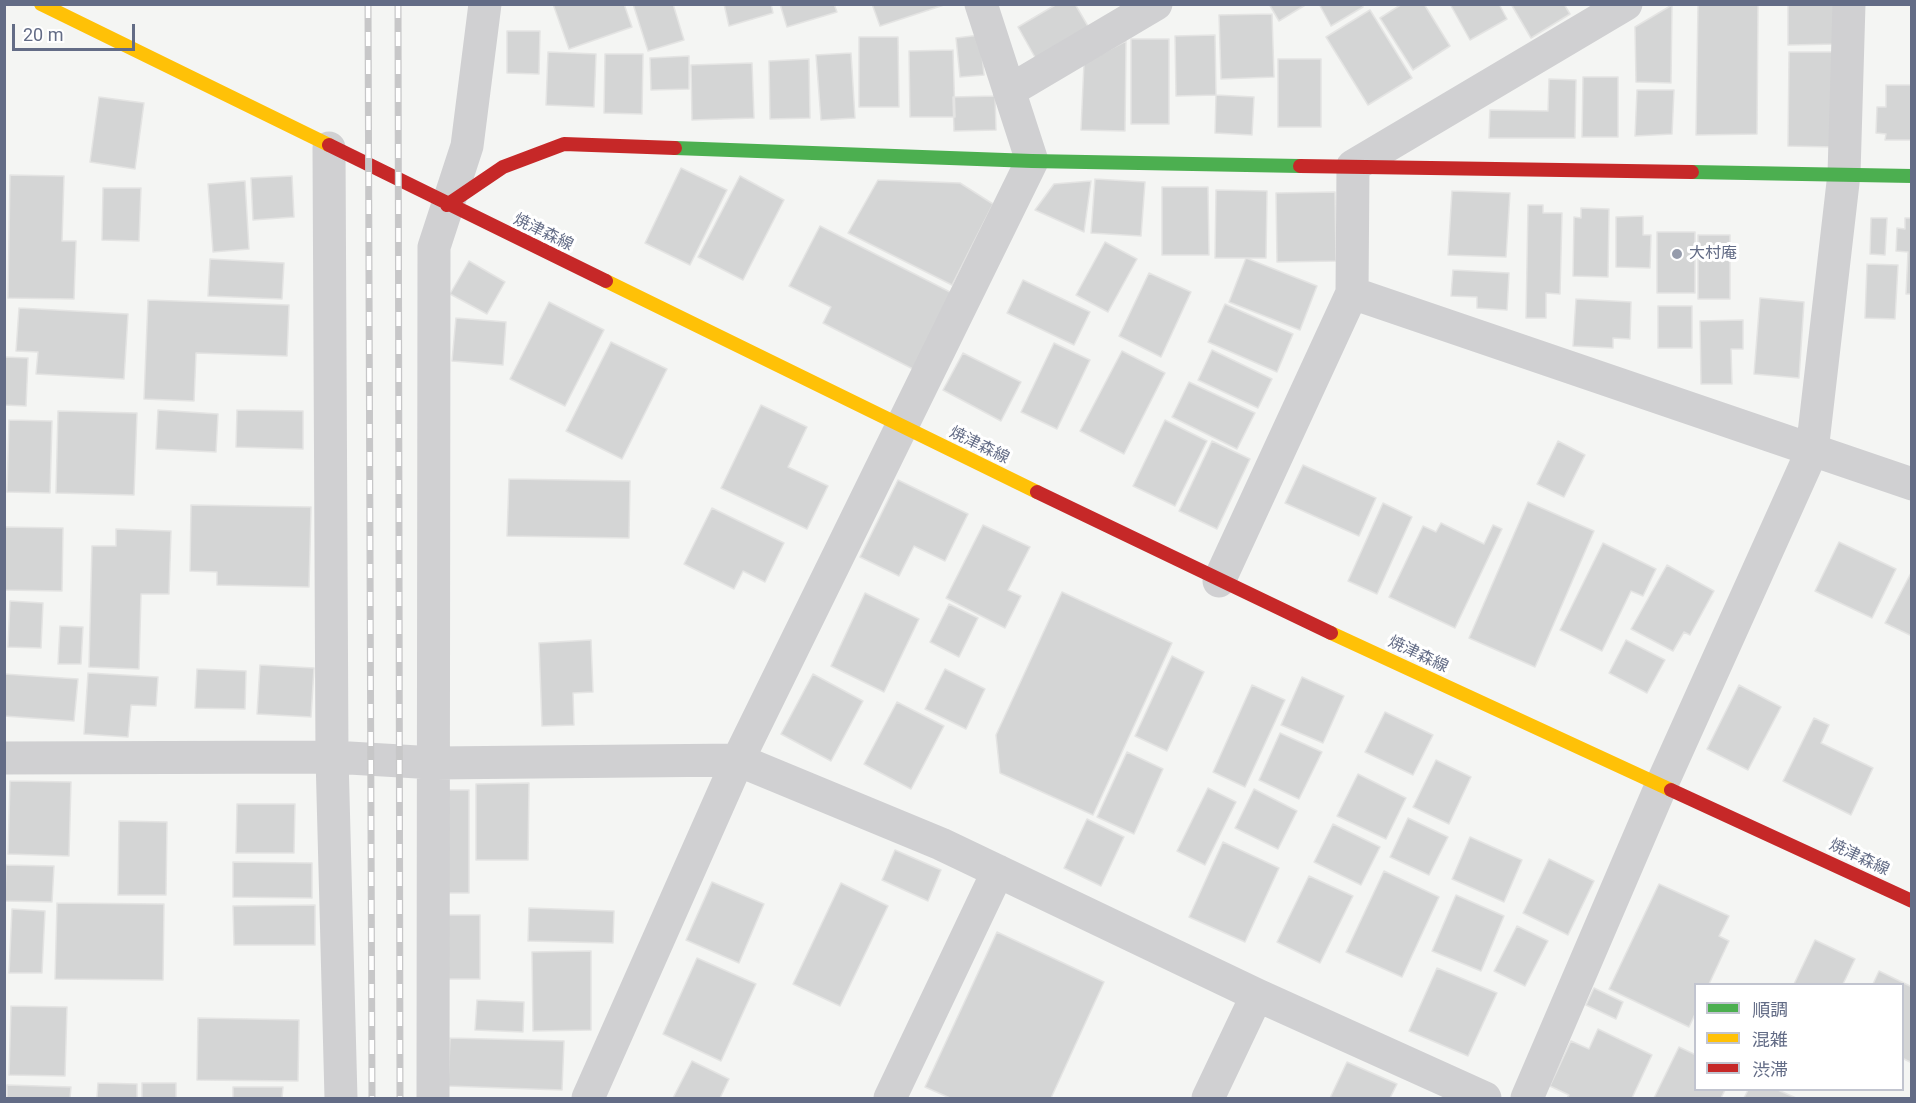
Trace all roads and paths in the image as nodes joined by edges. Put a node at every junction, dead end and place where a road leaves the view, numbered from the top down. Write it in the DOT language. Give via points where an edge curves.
graph roads {
  1 [pos="41,4"];
  2 [pos="981,4"];
  3 [pos="1156,4"];
  4 [pos="1849,4"];
  5 [pos="486,5"];
  6 [pos="1617,7"];
  7 [pos="1010,91"];
  8 [pos="329,148"];
  9 [pos="1032,161"];
  10 [pos="1353,166"];
  11 [pos="1844,174"];
  12 [pos="1911,176"];
  13 [pos="447,205"];
  14 [pos="1352,293"];
  15 [pos="902,426"];
  16 [pos="1812,451"];
  17 [pos="1911,484"];
  18 [pos="1219,581"];
  19 [pos="332,757"];
  20 [pos="4,758"];
  21 [pos="738,760"];
  22 [pos="435,763"];
  23 [pos="1661,786"];
  24 [pos="998,871"];
  25 [pos="1911,901"];
  26 [pos="1257,995"];
  27 [pos="341,1098"];
  28 [pos="433,1098"];
  29 [pos="588,1098"];
  30 [pos="890,1098"];
  31 [pos="1208,1098"];
  32 [pos="1485,1098"];
  33 [pos="1527,1098"];
  1 -- 8 [label="main road, 焼津森線"];
  2 -- 7 [label="street"];
  3 -- 7 [label="street"];
  4 -- 11 [label="street"];
  5 -- 13 [label="street" via="467,146"];
  6 -- 10 [label="street"];
  7 -- 9 [label="street"];
  8 -- 13 [label="main road, 焼津森線"];
  8 -- 19 [label="street"];
  9 -- 10 [label="main road"];
  9 -- 13 [label="main road" via="564,144 503,167"];
  9 -- 15 [label="street"];
  10 -- 11 [label="main road"];
  10 -- 14 [label="street"];
  11 -- 12 [label="main road"];
  11 -- 16 [label="street"];
  13 -- 15 [label="main road, 焼津森線"];
  13 -- 22 [label="street" via="434,247"];
  14 -- 16 [label="street"];
  14 -- 18 [label="street"];
  15 -- 18 [label="main road, 焼津森線"];
  15 -- 21 [label="street"];
  16 -- 17 [label="street"];
  16 -- 23 [label="street"];
  18 -- 23 [label="main road, 焼津森線"];
  19 -- 20 [label="street"];
  19 -- 22 [label="street"];
  19 -- 27 [label="street"];
  21 -- 22 [label="street"];
  21 -- 24 [label="street"];
  21 -- 29 [label="street"];
  22 -- 28 [label="street"];
  23 -- 25 [label="main road, 焼津森線"];
  23 -- 33 [label="street"];
  24 -- 26 [label="street"];
  24 -- 30 [label="street"];
  26 -- 31 [label="street"];
  26 -- 32 [label="street"];
}
